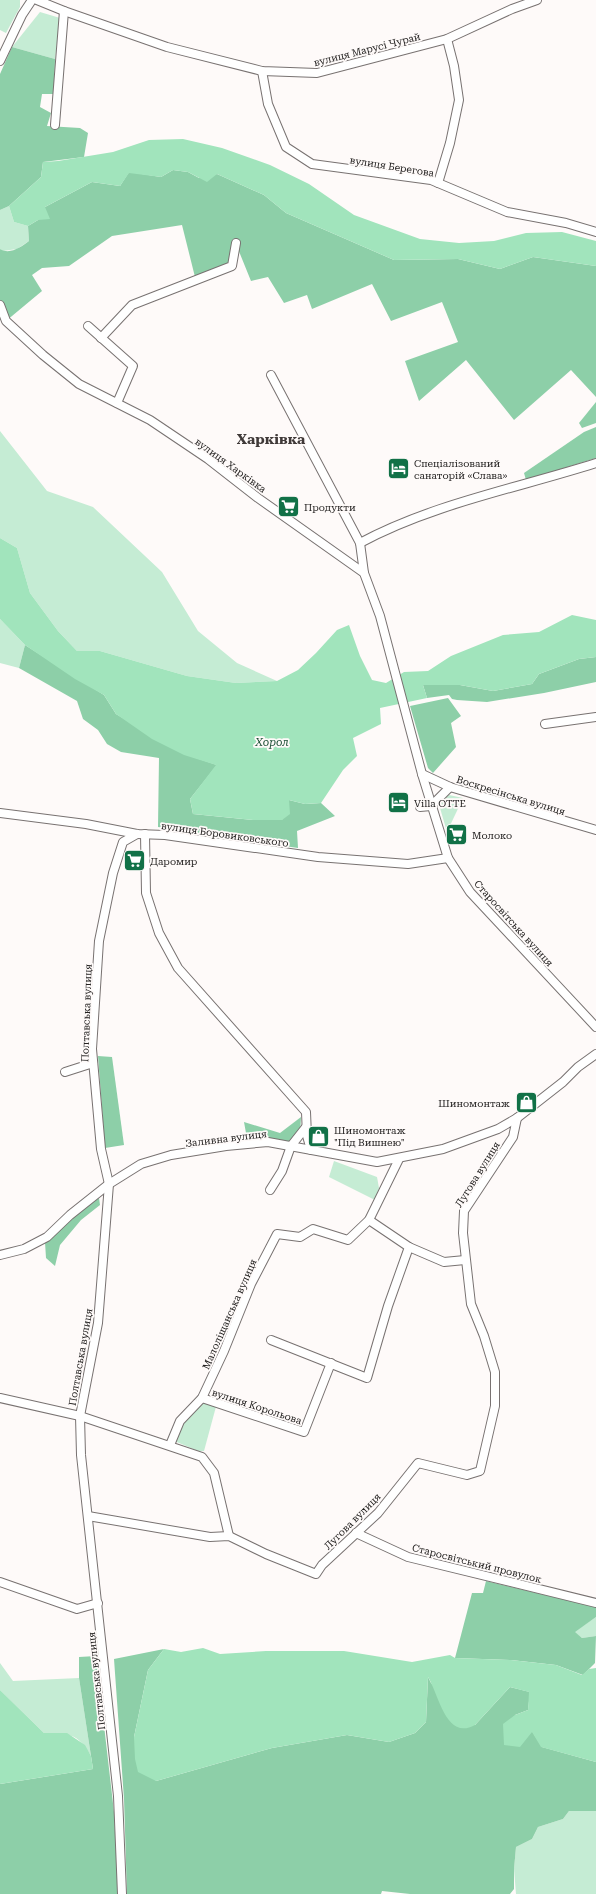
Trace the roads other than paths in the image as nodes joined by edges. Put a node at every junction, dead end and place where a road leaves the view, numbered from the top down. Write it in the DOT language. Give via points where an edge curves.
graph roads {
  1 [pos="32,0"];
  2 [pos="37,0"];
  3 [pos="534,0"];
  4 [pos="64,11"];
  5 [pos="447,39"];
  6 [pos="0,61"];
  7 [pos="262,71"];
  8 [pos="55,125"];
  9 [pos="438,183"];
  10 [pos="596,232"];
  11 [pos="236,243"];
  12 [pos="0,305"];
  13 [pos="88,326"];
  14 [pos="101,338"];
  15 [pos="271,375"];
  16 [pos="117,403"];
  17 [pos="596,463"];
  18 [pos="360,543"];
  19 [pos="364,573"];
  20 [pos="596,717"];
  21 [pos="545,724"];
  22 [pos="422,774"];
  23 [pos="450,787"];
  24 [pos="431,806"];
  25 [pos="420,807"];
  26 [pos="0,813"];
  27 [pos="596,830"];
  28 [pos="141,834"];
  29 [pos="448,858"];
  30 [pos="596,1027"];
  31 [pos="596,1054"];
  32 [pos="93,1063"];
  33 [pos="65,1072"];
  34 [pos="517,1118"];
  35 [pos="306,1127"];
  36 [pos="291,1146"];
  37 [pos="311,1150"];
  38 [pos="399,1159"];
  39 [pos="109,1184"];
  40 [pos="270,1190"];
  41 [pos="369,1220"];
  42 [pos="409,1247"];
  43 [pos="0,1255"];
  44 [pos="465,1260"];
  45 [pos="271,1340"];
  46 [pos="331,1363"];
  47 [pos="0,1398"];
  48 [pos="202,1398"];
  49 [pos="80,1416"];
  50 [pos="170,1445"];
  51 [pos="88,1516"];
  52 [pos="356,1533"];
  53 [pos="230,1536"];
  54 [pos="0,1582"];
  55 [pos="98,1603"];
  56 [pos="596,1603"];
  57 [pos="122,1894"];
  1 -- 6 [label="street"];
  2 -- 4 [label="street, вулиця Марусі Чурай"];
  3 -- 5 [label="street, вулиця Марусі Чурай"];
  4 -- 7 [label="street, вулиця Марусі Чурай" via="167,47"];
  4 -- 8 [label="street"];
  5 -- 7 [label="street, вулиця Марусі Чурай" via="317,73"];
  5 -- 9 [label="street" via="459,100"];
  7 -- 9 [label="street, вулиця Берегова" via="268,104 286,147 312,164"];
  9 -- 10 [label="street, вулиця Берегова" via="507,212 566,223"];
  11 -- 14 [label="street" via="232,266 132,305"];
  12 -- 16 [label="street, вулиця Харківка" via="6,321 42,356 79,384"];
  13 -- 14 [label="street"];
  14 -- 16 [label="street" via="133,366"];
  15 -- 18 [label="street"];
  16 -- 19 [label="street, вулиця Харківка" via="150,420 208,459"];
  17 -- 18 [label="street" via="464,502 384,530"];
  18 -- 19 [label="street"];
  19 -- 22 [label="street" via="380,616"];
  20 -- 21 [label="street"];
  22 -- 23 [label="street, Воскресінська вулиця"];
  22 -- 24 [label="street, Старосвітська вулиця"];
  23 -- 24 [label="street"];
  23 -- 27 [label="street, Воскресінська вулиця"];
  24 -- 25 [label="street"];
  24 -- 29 [label="street, Старосвітська вулиця"];
  26 -- 28 [label="street, вулиця Боровиковського"];
  28 -- 29 [label="street, вулиця Боровиковського" via="348,860 408,864"];
  28 -- 32 [label="street, Полтавська вулиця" via="123,842 113,873 99,942"];
  28 -- 35 [label="street" via="146,893 162,939 178,968 306,1112"];
  29 -- 30 [label="street, Старосвітська вулиця" via="470,892"];
  31 -- 34 [label="street, Заливна вулиця"];
  32 -- 33 [label="street"];
  32 -- 39 [label="street, Полтавська вулиця" via="102,1149"];
  34 -- 38 [label="street, Заливна вулиця" via="498,1129 443,1149"];
  34 -- 44 [label="street, Лугова вулиця" via="512,1137 464,1211"];
  35 -- 36 [label="street"];
  35 -- 37 [label="street"];
  36 -- 37 [label="street, Заливна вулиця"];
  36 -- 39 [label="street, Заливна вулиця" via="268,1142 171,1155 141,1164"];
  36 -- 40 [label="street" via="282,1171"];
  37 -- 38 [label="street, Заливна вулиця" via="377,1162"];
  38 -- 41 [label="street, Малоліщанська вулиця"];
  39 -- 43 [label="street, Заливна вулиця" via="47,1236 24,1249"];
  39 -- 49 [label="street, Полтавська вулиця" via="98,1323"];
  41 -- 42 [label="street"];
  41 -- 48 [label="street, Малоліщанська вулиця" via="348,1240 313,1229 300,1237 277,1234 251,1284"];
  42 -- 44 [label="street" via="444,1262"];
  42 -- 46 [label="street" via="367,1378"];
  44 -- 52 [label="street, Лугова вулиця" via="471,1304 495,1372 495,1406 480,1471 467,1475 418,1464 378,1513"];
  45 -- 46 [label="street"];
  46 -- 48 [label="street, вулиця Корольова" via="304,1432"];
  47 -- 49 [label="street"];
  48 -- 50 [label="street, Малоліщанська вулиця" via="180,1421"];
  49 -- 50 [label="street"];
  49 -- 51 [label="street, Полтавська вулиця" via="81,1455"];
  50 -- 53 [label="street" via="202,1457 214,1472"];
  51 -- 53 [label="street" via="210,1537"];
  51 -- 55 [label="street, Полтавська вулиця"];
  52 -- 53 [label="street, Лугова вулиця" via="316,1574"];
  52 -- 56 [label="street, Старосвітський провулок" via="408,1558"];
  54 -- 55 [label="street" via="77,1608"];
  55 -- 57 [label="street, Полтавська вулиця" via="118,1796"];
}
